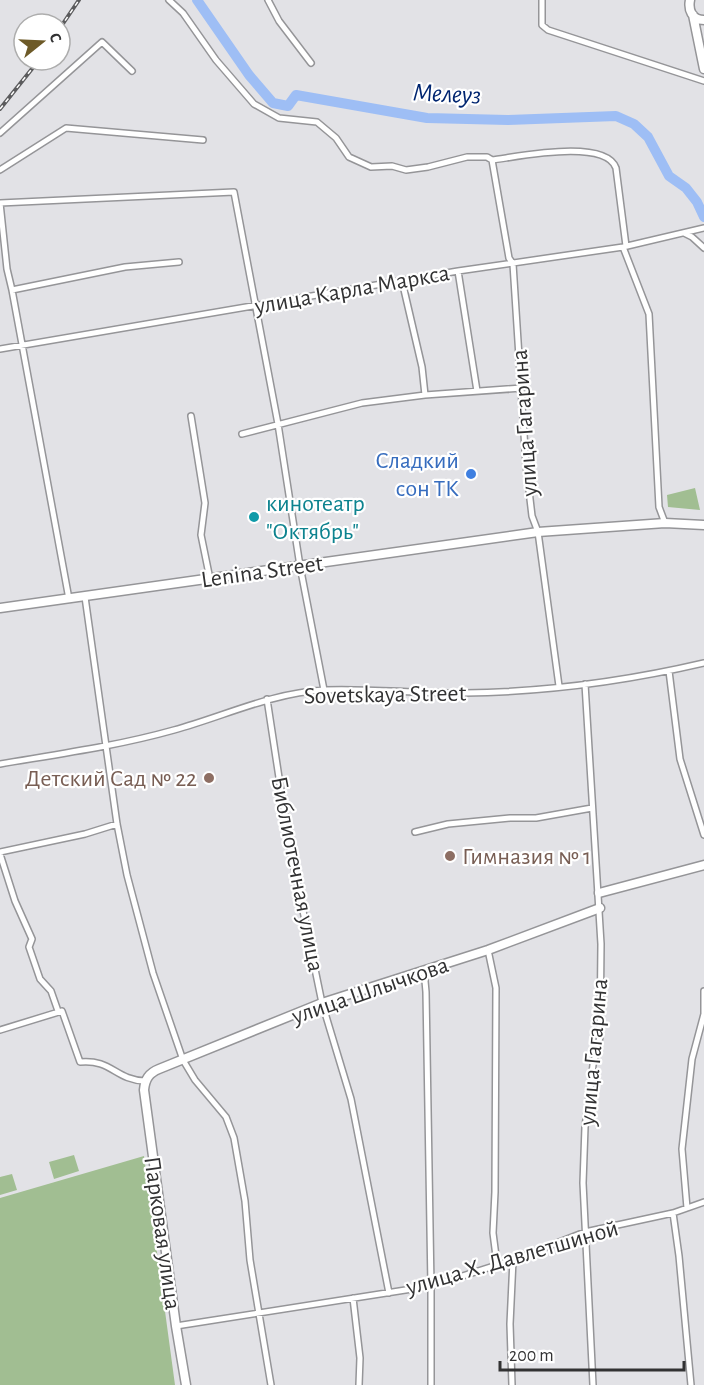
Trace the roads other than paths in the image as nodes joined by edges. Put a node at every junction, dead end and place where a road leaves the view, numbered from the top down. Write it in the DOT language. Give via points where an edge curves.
graph roads {
  1 [pos="169,0"];
  2 [pos="268,0"];
  3 [pos="542,0"];
  4 [pos="690,0"];
  5 [pos="693,15"];
  6 [pos="704,20"];
  7 [pos="311,63"];
  8 [pos="704,64"];
  9 [pos="132,71"];
  10 [pos="704,81"];
  11 [pos="0,133"];
  12 [pos="203,140"];
  13 [pos="492,160"];
  14 [pos="0,170"];
  15 [pos="0,203"];
  16 [pos="704,228"];
  17 [pos="684,233"];
  18 [pos="625,247"];
  19 [pos="704,248"];
  20 [pos="179,262"];
  21 [pos="513,264"];
  22 [pos="3,269"];
  23 [pos="458,271"];
  24 [pos="402,281"];
  25 [pos="12,290"];
  26 [pos="255,306"];
  27 [pos="22,345"];
  28 [pos="0,349"];
  29 [pos="522,388"];
  30 [pos="477,391"];
  31 [pos="425,395"];
  32 [pos="191,416"];
  33 [pos="278,424"];
  34 [pos="242,434"];
  35 [pos="665,523"];
  36 [pos="704,525"];
  37 [pos="538,532"];
  38 [pos="300,566"];
  39 [pos="210,579"];
  40 [pos="85,597"];
  41 [pos="69,599"];
  42 [pos="0,608"];
  43 [pos="704,663"];
  44 [pos="669,671"];
  45 [pos="585,684"];
  46 [pos="559,686"];
  47 [pos="324,690"];
  48 [pos="267,699"];
  49 [pos="106,746"];
  50 [pos="0,764"];
  51 [pos="592,808"];
  52 [pos="117,824"];
  53 [pos="415,832"];
  54 [pos="704,835"];
  55 [pos="0,853"];
  56 [pos="704,865"];
  57 [pos="599,893"];
  58 [pos="600,908"];
  59 [pos="488,950"];
  60 [pos="424,970"];
  61 [pos="704,991"];
  62 [pos="322,1003"];
  63 [pos="58,1011"];
  64 [pos="0,1030"];
  65 [pos="183,1060"];
  66 [pos="146,1081"];
  67 [pos="704,1202"];
  68 [pos="687,1208"];
  69 [pos="672,1213"];
  70 [pos="585,1233"];
  71 [pos="513,1260"];
  72 [pos="497,1264"];
  73 [pos="431,1286"];
  74 [pos="390,1293"];
  75 [pos="353,1298"];
  76 [pos="260,1312"];
  77 [pos="176,1326"];
  78 [pos="186,1385"];
  79 [pos="271,1385"];
  80 [pos="359,1385"];
  81 [pos="431,1385"];
  82 [pos="512,1385"];
  83 [pos="592,1385"];
  84 [pos="691,1385"];
  1 -- 13 [label="street" via="254,104 279,118 316,122 336,138 350,157 371,166 406,170 467,157"];
  2 -- 7 [label="street"];
  3 -- 10 [label="street" via="542,25 548,30"];
  4 -- 5 [label="street"];
  5 -- 6 [label="street"];
  5 -- 8 [label="street"];
  9 -- 11 [label="street" via="102,42"];
  12 -- 14 [label="street" via="66,128"];
  13 -- 18 [label="street" via="576,150 608,158 616,168"];
  13 -- 21 [label="street, улица Гагарина"];
  15 -- 22 [label="street"];
  15 -- 26 [label="street" via="234,192"];
  16 -- 17 [label="street, улица Карла Маркса"];
  17 -- 18 [label="street, улица Карла Маркса"];
  17 -- 19 [label="street"];
  18 -- 21 [label="street, улица Карла Маркса"];
  18 -- 35 [label="street" via="649,315 659,507"];
  20 -- 25 [label="street" via="125,267"];
  21 -- 23 [label="street, улица Карла Маркса"];
  21 -- 29 [label="street, улица Гагарина"];
  22 -- 25 [label="street"];
  23 -- 24 [label="street, улица Карла Маркса"];
  23 -- 30 [label="street"];
  24 -- 26 [label="street, улица Карла Маркса"];
  24 -- 31 [label="street"];
  25 -- 27 [label="street"];
  26 -- 27 [label="street, улица Карла Маркса"];
  26 -- 33 [label="street"];
  27 -- 28 [label="street, улица Карла Маркса"];
  27 -- 41 [label="street"];
  29 -- 30 [label="street"];
  29 -- 37 [label="street, улица Гагарина" via="526,465 532,516"];
  30 -- 31 [label="street"];
  31 -- 33 [label="street" via="362,404"];
  32 -- 39 [label="street" via="206,502 201,535"];
  33 -- 34 [label="street"];
  33 -- 38 [label="street"];
  35 -- 36 [label="street, Lenina Street"];
  35 -- 37 [label="street, Lenina Street"];
  37 -- 38 [label="street, Lenina Street"];
  37 -- 46 [label="street, улица Гагарина"];
  38 -- 39 [label="street, Lenina Street"];
  38 -- 47 [label="street"];
  39 -- 40 [label="street, Lenina Street"];
  40 -- 41 [label="street, Lenina Street"];
  40 -- 49 [label="street"];
  41 -- 42 [label="street, Lenina Street"];
  43 -- 44 [label="street, Sovetskaya Street"];
  44 -- 45 [label="street, Sovetskaya Street"];
  44 -- 54 [label="street" via="680,759"];
  45 -- 46 [label="street, Sovetskaya Street"];
  45 -- 51 [label="street, улица Гагарина"];
  46 -- 47 [label="street, Sovetskaya Street" via="464,693"];
  47 -- 48 [label="street, Sovetskaya Street"];
  48 -- 49 [label="street, Sovetskaya Street" via="176,730"];
  48 -- 62 [label="street, Библиотечная улица" via="289,843"];
  49 -- 50 [label="street, Sovetskaya Street"];
  49 -- 52 [label="street"];
  51 -- 53 [label="street" via="536,819 448,824"];
  51 -- 57 [label="street, улица Гагарина"];
  52 -- 55 [label="street"];
  52 -- 65 [label="street" via="153,974"];
  55 -- 63 [label="street" via="32,939 30,953"];
  56 -- 57 [label="street"];
  57 -- 58 [label="street, улица Гагарина"];
  58 -- 59 [label="street, улица Шлычкова"];
  58 -- 70 [label="street, улица Гагарина" via="600,1037 592,1065 585,1127"];
  59 -- 60 [label="street, улица Шлычкова"];
  59 -- 72 [label="street" via="496,988 493,1233"];
  60 -- 62 [label="street, улица Шлычкова"];
  60 -- 73 [label="street"];
  61 -- 68 [label="street" via="704,1014 692,1059 682,1149"];
  62 -- 65 [label="street, улица Шлычкова"];
  62 -- 74 [label="street, Библиотечная улица" via="351,1099"];
  63 -- 64 [label="street"];
  63 -- 66 [label="street" via="64,1014 80,1062 100,1063 127,1079"];
  65 -- 66 [label="street, улица Шлычкова" via="153,1072"];
  65 -- 76 [label="street" via="226,1117 234,1138"];
  66 -- 77 [label="street, Парковая улица" via="144,1090"];
  67 -- 68 [label="street, улица Х. Давлетшиной"];
  68 -- 69 [label="street, улица Х. Давлетшиной"];
  69 -- 70 [label="street, улица Х. Давлетшиной"];
  69 -- 84 [label="street"];
  70 -- 71 [label="street, улица Х. Давлетшиной"];
  70 -- 83 [label="street, улица Гагарина"];
  71 -- 72 [label="street, улица Х. Давлетшиной"];
  71 -- 82 [label="street"];
  72 -- 73 [label="street, улица Х. Давлетшиной"];
  73 -- 74 [label="street, улица Х. Давлетшиной"];
  73 -- 81 [label="street"];
  74 -- 75 [label="street, улица Х. Давлетшиной"];
  75 -- 76 [label="street, улица Х. Давлетшиной"];
  75 -- 80 [label="street"];
  76 -- 77 [label="street, улица Х. Давлетшиной"];
  76 -- 79 [label="street"];
  77 -- 78 [label="street, Парковая улица"];
}
